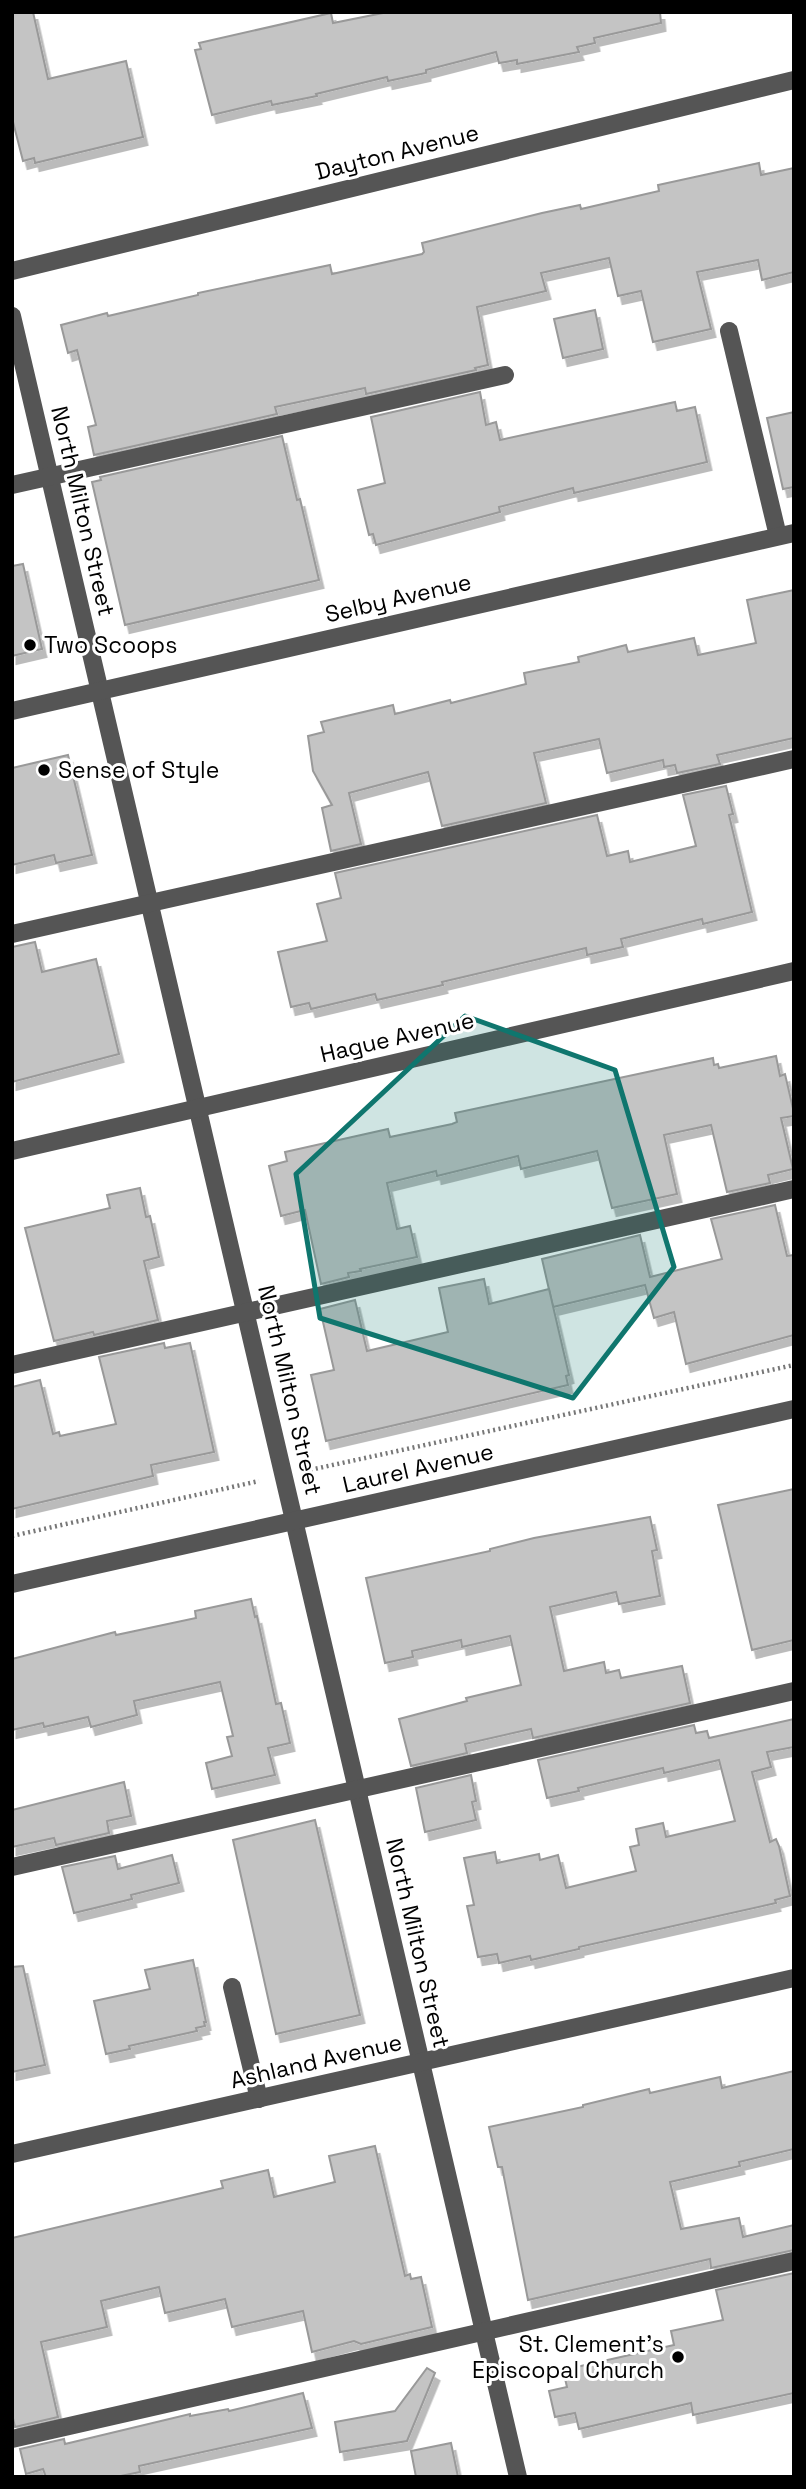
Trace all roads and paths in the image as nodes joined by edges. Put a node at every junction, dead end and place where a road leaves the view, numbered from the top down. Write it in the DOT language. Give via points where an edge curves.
graph roads {
  1 [pos="794,80"];
  2 [pos="12,271"];
  3 [pos="12,316"];
  4 [pos="729,331"];
  5 [pos="505,374"];
  6 [pos="50,476"];
  7 [pos="12,485"];
  8 [pos="786,535"];
  9 [pos="100,691"];
  10 [pos="12,711"];
  11 [pos="794,759"];
  12 [pos="150,904"];
  13 [pos="12,934"];
  14 [pos="794,971"];
  15 [pos="198,1108"];
  16 [pos="12,1151"];
  17 [pos="794,1189"];
  18 [pos="246,1311"];
  19 [pos="12,1365"];
  20 [pos="794,1366"];
  21 [pos="794,1409"];
  22 [pos="285,1475"];
  23 [pos="295,1521"];
  24 [pos="12,1536"];
  25 [pos="12,1584"];
  26 [pos="794,1691"];
  27 [pos="358,1790"];
  28 [pos="12,1867"];
  29 [pos="794,1978"];
  30 [pos="232,1987"];
  31 [pos="420,2063"];
  32 [pos="259,2099"];
  33 [pos="12,2154"];
  34 [pos="794,2261"];
  35 [pos="485,2332"];
  36 [pos="12,2439"];
  37 [pos="517,2477"];
  1 -- 2 [label="street, Dayton Avenue"];
  3 -- 6 [label="street, North Milton Street"];
  4 -- 8 [label="street"];
  5 -- 6 [label="street"];
  6 -- 7 [label="street"];
  6 -- 9 [label="street, North Milton Street"];
  8 -- 9 [label="street, Selby Avenue"];
  9 -- 10 [label="street, Selby Avenue"];
  9 -- 12 [label="street, North Milton Street"];
  11 -- 12 [label="street"];
  12 -- 13 [label="street"];
  12 -- 15 [label="street, North Milton Street"];
  14 -- 15 [label="street, Hague Avenue"];
  15 -- 16 [label="street, Hague Avenue"];
  15 -- 18 [label="street, North Milton Street"];
  17 -- 18 [label="street"];
  18 -- 19 [label="street"];
  18 -- 22 [label="street, North Milton Street"];
  20 -- 22 [label="path"];
  21 -- 23 [label="street, Laurel Avenue"];
  22 -- 23 [label="street, North Milton Street"];
  22 -- 24 [label="path"];
  23 -- 25 [label="street, Laurel Avenue"];
  23 -- 27 [label="street, North Milton Street"];
  26 -- 27 [label="street"];
  27 -- 28 [label="street"];
  27 -- 31 [label="street, North Milton Street"];
  29 -- 31 [label="street, Ashland Avenue"];
  30 -- 32 [label="street"];
  31 -- 32 [label="street, Ashland Avenue"];
  31 -- 35 [label="street, North Milton Street"];
  32 -- 33 [label="street, Ashland Avenue"];
  34 -- 35 [label="street"];
  35 -- 36 [label="street"];
  35 -- 37 [label="street, North Milton Street"];
}
